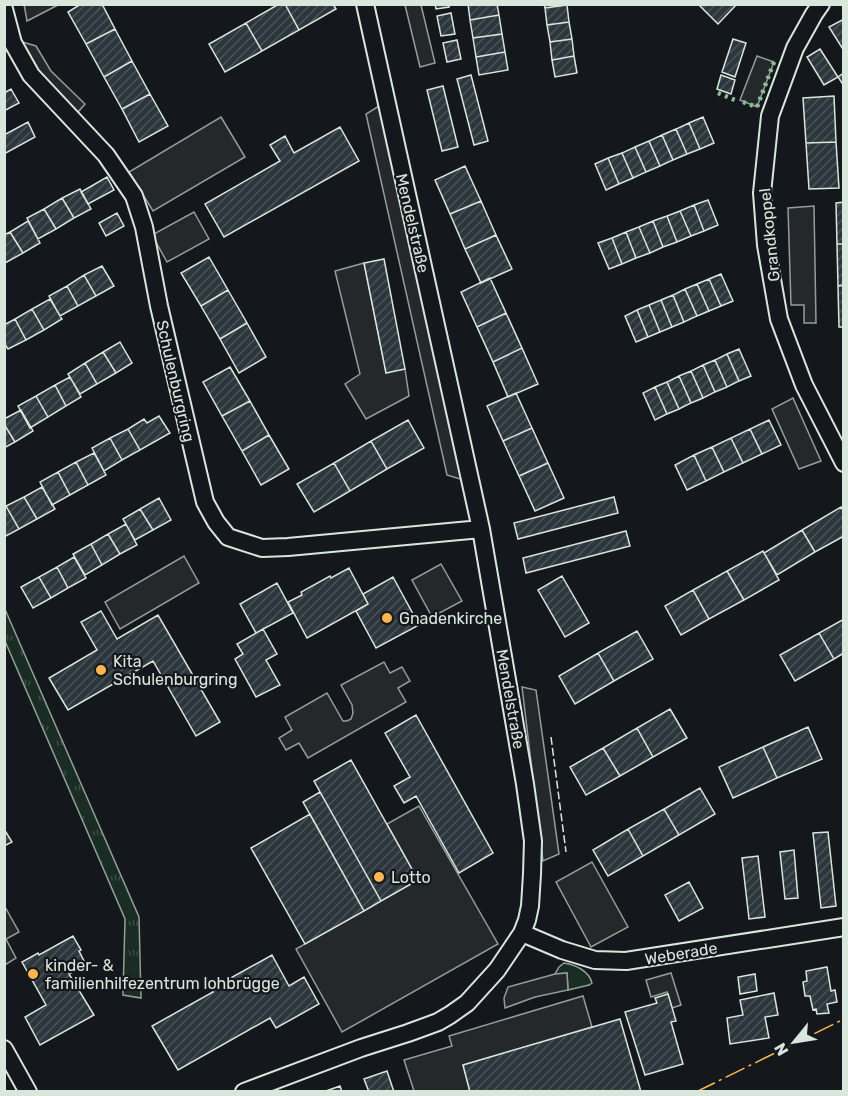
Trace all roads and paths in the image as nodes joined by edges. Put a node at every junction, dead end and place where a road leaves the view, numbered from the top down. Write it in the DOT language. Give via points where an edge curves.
graph roads {
  1 [pos="365,4"];
  2 [pos="821,4"];
  3 [pos="4,9"];
  4 [pos="843,463"];
  5 [pos="481,529"];
  6 [pos="843,927"];
  7 [pos="522,933"];
  8 [pos="4,1049"];
  9 [pos="28,1092"];
  10 [pos="244,1092"];
  1 -- 5 [label="street, Mendelstraße"];
  2 -- 4 [label="street, Grandkoppel" via="795,48 770,116 762,193 779,319 804,385"];
  3 -- 5 [label="street, Schulenburgring" via="13,43 31,75 106,155 134,196 205,502 228,537 262,548"];
  5 -- 7 [label="street, Mendelstraße" via="532,841 530,906"];
  6 -- 7 [label="street, Weberade" via="626,962 595,960"];
  7 -- 10 [label="street, Mendelstraße" via="497,970 467,1002 438,1022"];
  8 -- 9 [label="street"];
}
